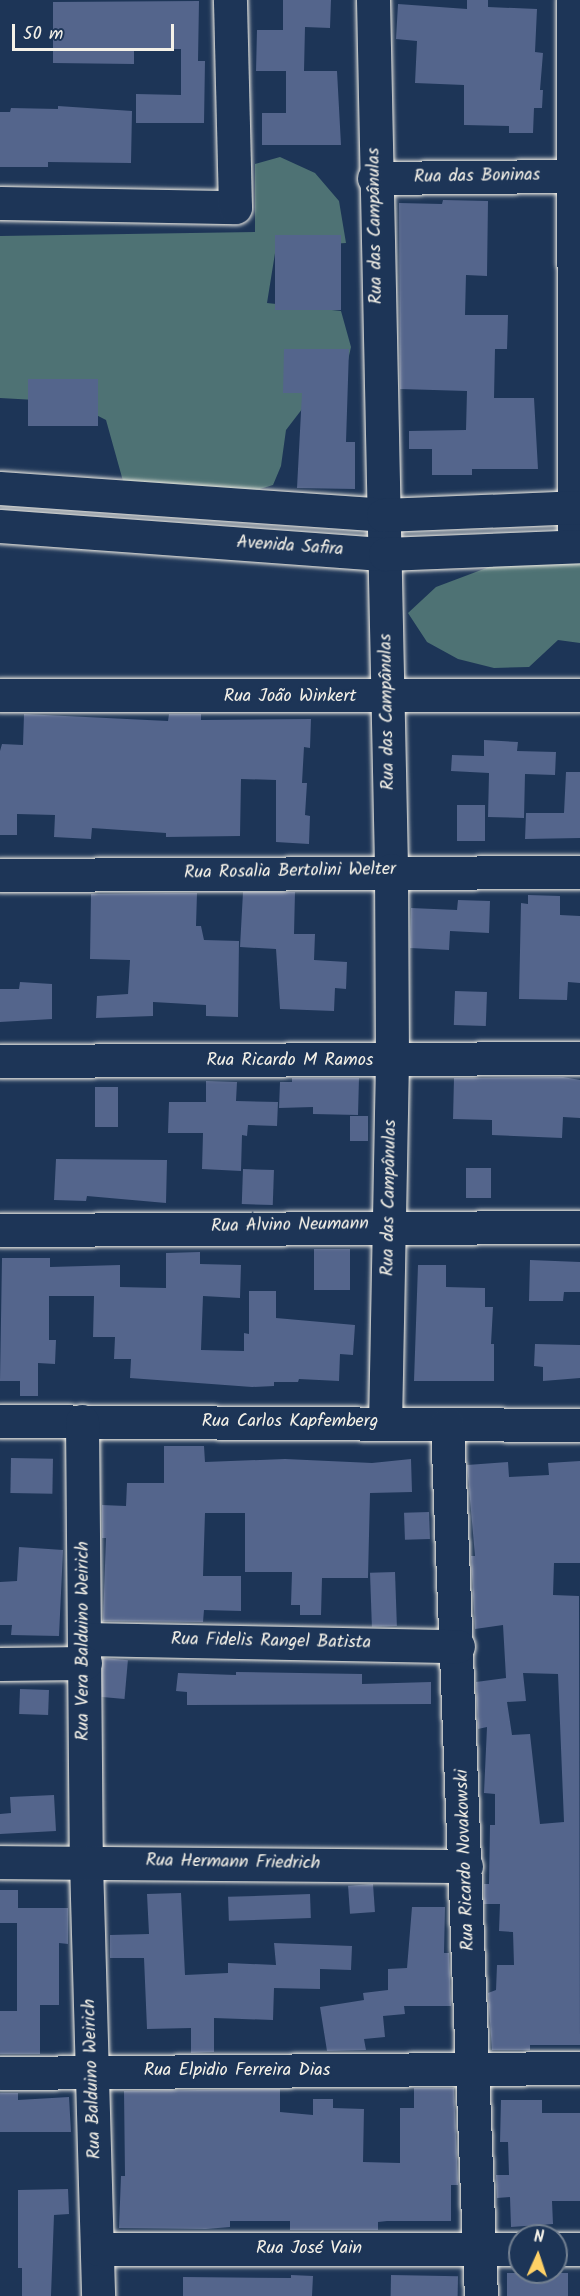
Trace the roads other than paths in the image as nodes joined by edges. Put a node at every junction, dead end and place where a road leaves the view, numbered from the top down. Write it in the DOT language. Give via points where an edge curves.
graph roads {
  1 [pos="230,0"];
  2 [pos="373,0"];
  3 [pos="573,0"];
  4 [pos="577,176"];
  5 [pos="374,178"];
  6 [pos="0,203"];
  7 [pos="0,488"];
  8 [pos="576,507"];
  9 [pos="383,515"];
  10 [pos="0,526"];
  11 [pos="577,546"];
  12 [pos="385,554"];
  13 [pos="0,695"];
  14 [pos="580,695"];
  15 [pos="389,697"];
  16 [pos="391,870"];
  17 [pos="580,872"];
  18 [pos="0,875"];
  19 [pos="580,1058"];
  20 [pos="392,1060"];
  21 [pos="0,1061"];
  22 [pos="390,1225"];
  23 [pos="580,1227"];
  24 [pos="0,1230"];
  25 [pos="0,1421"];
  26 [pos="82,1421"];
  27 [pos="385,1423"];
  28 [pos="447,1424"];
  29 [pos="580,1425"];
  30 [pos="458,1646"];
  31 [pos="85,1651"];
  32 [pos="0,1664"];
  33 [pos="0,1862"];
  34 [pos="86,1862"];
  35 [pos="466,1866"];
  36 [pos="580,2068"];
  37 [pos="474,2069"];
  38 [pos="93,2072"];
  39 [pos="0,2073"];
  40 [pos="98,2249"];
  41 [pos="481,2249"];
  42 [pos="508,2249"];
  43 [pos="98,2296"];
  44 [pos="482,2296"];
  1 -- 6 [label="street" via="235,207"];
  2 -- 5 [label="street, Rua das Campânulas"];
  3 -- 4 [label="street"];
  4 -- 5 [label="street, Rua das Boninas"];
  4 -- 8 [label="street"];
  5 -- 9 [label="street, Rua das Campânulas"];
  7 -- 9 [label="street"];
  8 -- 9 [label="street"];
  8 -- 11 [label="street"];
  9 -- 12 [label="street, Rua das Campânulas"];
  10 -- 12 [label="street, Avenida Safira"];
  11 -- 12 [label="street, Avenida Safira"];
  12 -- 15 [label="street, Rua das Campânulas"];
  13 -- 15 [label="street, Rua João Winkert"];
  14 -- 15 [label="street, Rua João Winkert"];
  15 -- 16 [label="street, Rua das Campânulas"];
  16 -- 17 [label="street, Rua Rosalia Bertolini Welter"];
  16 -- 18 [label="street, Rua Rosalia Bertolini Welter"];
  16 -- 20 [label="street, Rua das Campânulas"];
  19 -- 20 [label="street, Rua Ricardo M Ramos"];
  20 -- 21 [label="street, Rua Ricardo M Ramos"];
  20 -- 22 [label="street, Rua das Campânulas"];
  22 -- 23 [label="street, Rua Alvino Neumann"];
  22 -- 24 [label="street, Rua Alvino Neumann"];
  22 -- 27 [label="street, Rua das Campânulas"];
  25 -- 26 [label="street, Rua Carlos Kapfemberg"];
  26 -- 27 [label="street, Rua Carlos Kapfemberg"];
  26 -- 31 [label="street, Rua Vera Balduino Weirich"];
  27 -- 28 [label="street, Rua Carlos Kapfemberg"];
  28 -- 29 [label="street, Rua Carlos Kapfemberg"];
  28 -- 30 [label="street, Rua Ricardo Novakowski"];
  30 -- 31 [label="street, Rua Fidelis Rangel Batista"];
  30 -- 35 [label="street, Rua Ricardo Novakowski"];
  31 -- 32 [label="street, Rua Fidelis Rangel Batista"];
  31 -- 34 [label="street, Rua Vera Balduino Weirich"];
  33 -- 34 [label="street, Rua Hermann Friedrich"];
  34 -- 35 [label="street, Rua Hermann Friedrich"];
  34 -- 38 [label="street, Rua Balduino Weirich"];
  35 -- 37 [label="street, Rua Ricardo Novakowski"];
  36 -- 37 [label="street, Rua Elpidio Ferreira Dias"];
  37 -- 38 [label="street, Rua Elpidio Ferreira Dias"];
  37 -- 41 [label="street, Rua Ricardo Novakowski"];
  38 -- 39 [label="street, Rua Elpidio Ferreira Dias"];
  38 -- 40 [label="street, Rua Balduino Weirich"];
  40 -- 41 [label="street, Rua José Vain"];
  40 -- 43 [label="street, Rua Balduino Weirich"];
  41 -- 42 [label="street, Rua José Vain"];
  41 -- 44 [label="street, Rua Ricardo Novakowski"];
}
